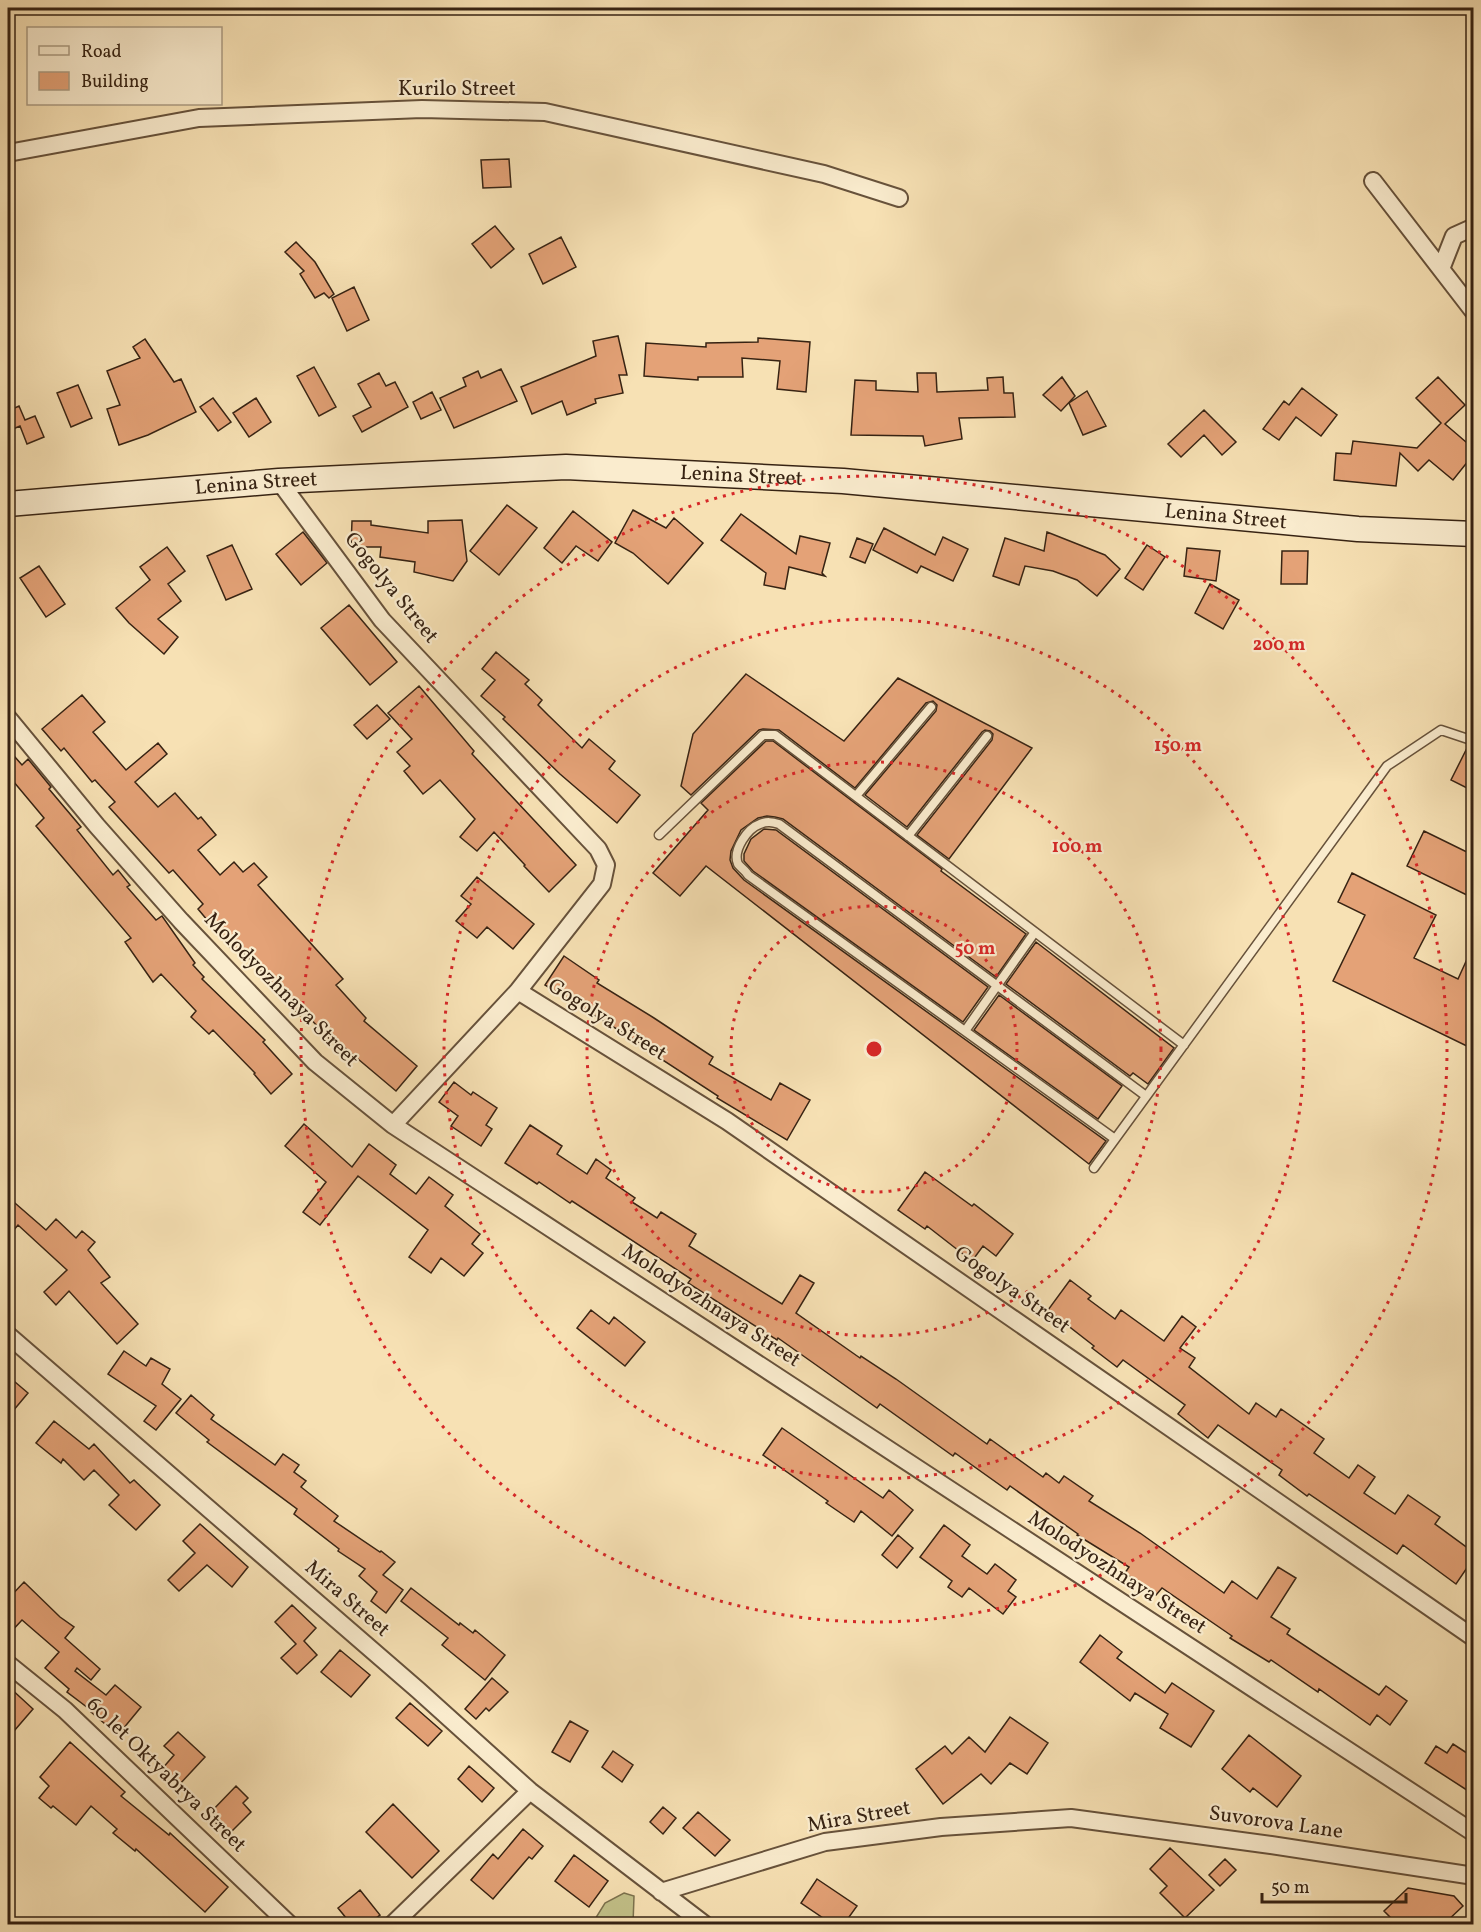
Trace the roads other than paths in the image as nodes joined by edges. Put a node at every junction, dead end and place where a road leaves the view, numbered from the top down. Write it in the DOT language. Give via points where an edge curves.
graph roads {
  1 [pos="8,153"];
  2 [pos="1373,181"];
  3 [pos="899,198"];
  4 [pos="1473,227"];
  5 [pos="1441,269"];
  6 [pos="1473,312"];
  7 [pos="279,481"];
  8 [pos="8,504"];
  9 [pos="1473,534"];
  10 [pos="931,707"];
  11 [pos="8,718"];
  12 [pos="987,736"];
  13 [pos="1473,741"];
  14 [pos="856,796"];
  15 [pos="659,835"];
  16 [pos="908,836"];
  17 [pos="1035,932"];
  18 [pos="997,986"];
  19 [pos="518,991"];
  20 [pos="965,1031"];
  21 [pos="1184,1045"];
  22 [pos="1146,1096"];
  23 [pos="393,1125"];
  24 [pos="1115,1139"];
  25 [pos="1094,1168"];
  26 [pos="8,1335"];
  27 [pos="1473,1638"];
  28 [pos="8,1664"];
  29 [pos="530,1791"];
  30 [pos="1071,1818"];
  31 [pos="1473,1833"];
  32 [pos="1473,1876"];
  33 [pos="661,1892"];
  34 [pos="289,1924"];
  35 [pos="393,1924"];
  36 [pos="704,1924"];
  1 -- 3 [label="street, Kurilo Street" via="199,118 422,109 545,112 824,174"];
  2 -- 5 [label="street"];
  4 -- 5 [label="street" via="1454,236"];
  5 -- 6 [label="street"];
  7 -- 8 [label="main road, Lenina Street"];
  7 -- 9 [label="main road, Lenina Street" via="590,468 843,481 1347,528"];
  7 -- 19 [label="street, Gogolya Street" via="382,620 598,849 606,865 602,884"];
  10 -- 14 [label="lane"];
  11 -- 23 [label="street, Molodyozhnaya Street" via="96,826 181,921 315,1062"];
  12 -- 16 [label="lane"];
  13 -- 21 [label="lane" via="1441,730 1387,766"];
  14 -- 15 [label="lane" via="775,735 763,735"];
  14 -- 16 [label="lane"];
  16 -- 17 [label="lane"];
  17 -- 18 [label="lane"];
  17 -- 21 [label="lane"];
  18 -- 20 [label="lane"];
  18 -- 20 [label="lane" via="779,824 758,824 740,842 738,864 748,874"];
  18 -- 22 [label="lane"];
  19 -- 23 [label="street"];
  19 -- 27 [label="street, Gogolya Street" via="727,1121"];
  20 -- 24 [label="lane"];
  21 -- 22 [label="lane"];
  22 -- 24 [label="lane"];
  23 -- 31 [label="street, Molodyozhnaya Street"];
  24 -- 25 [label="lane"];
  26 -- 29 [label="street, Mira Street"];
  28 -- 34 [label="street, 60 let Oktyabrya Street" via="65,1710"];
  29 -- 33 [label="street, Mira Street"];
  29 -- 35 [label="street"];
  30 -- 32 [label="street, Suvorova Lane"];
  30 -- 33 [label="street, Mira Street" via="940,1827 825,1842"];
  33 -- 36 [label="street, Mira Street"];
}
